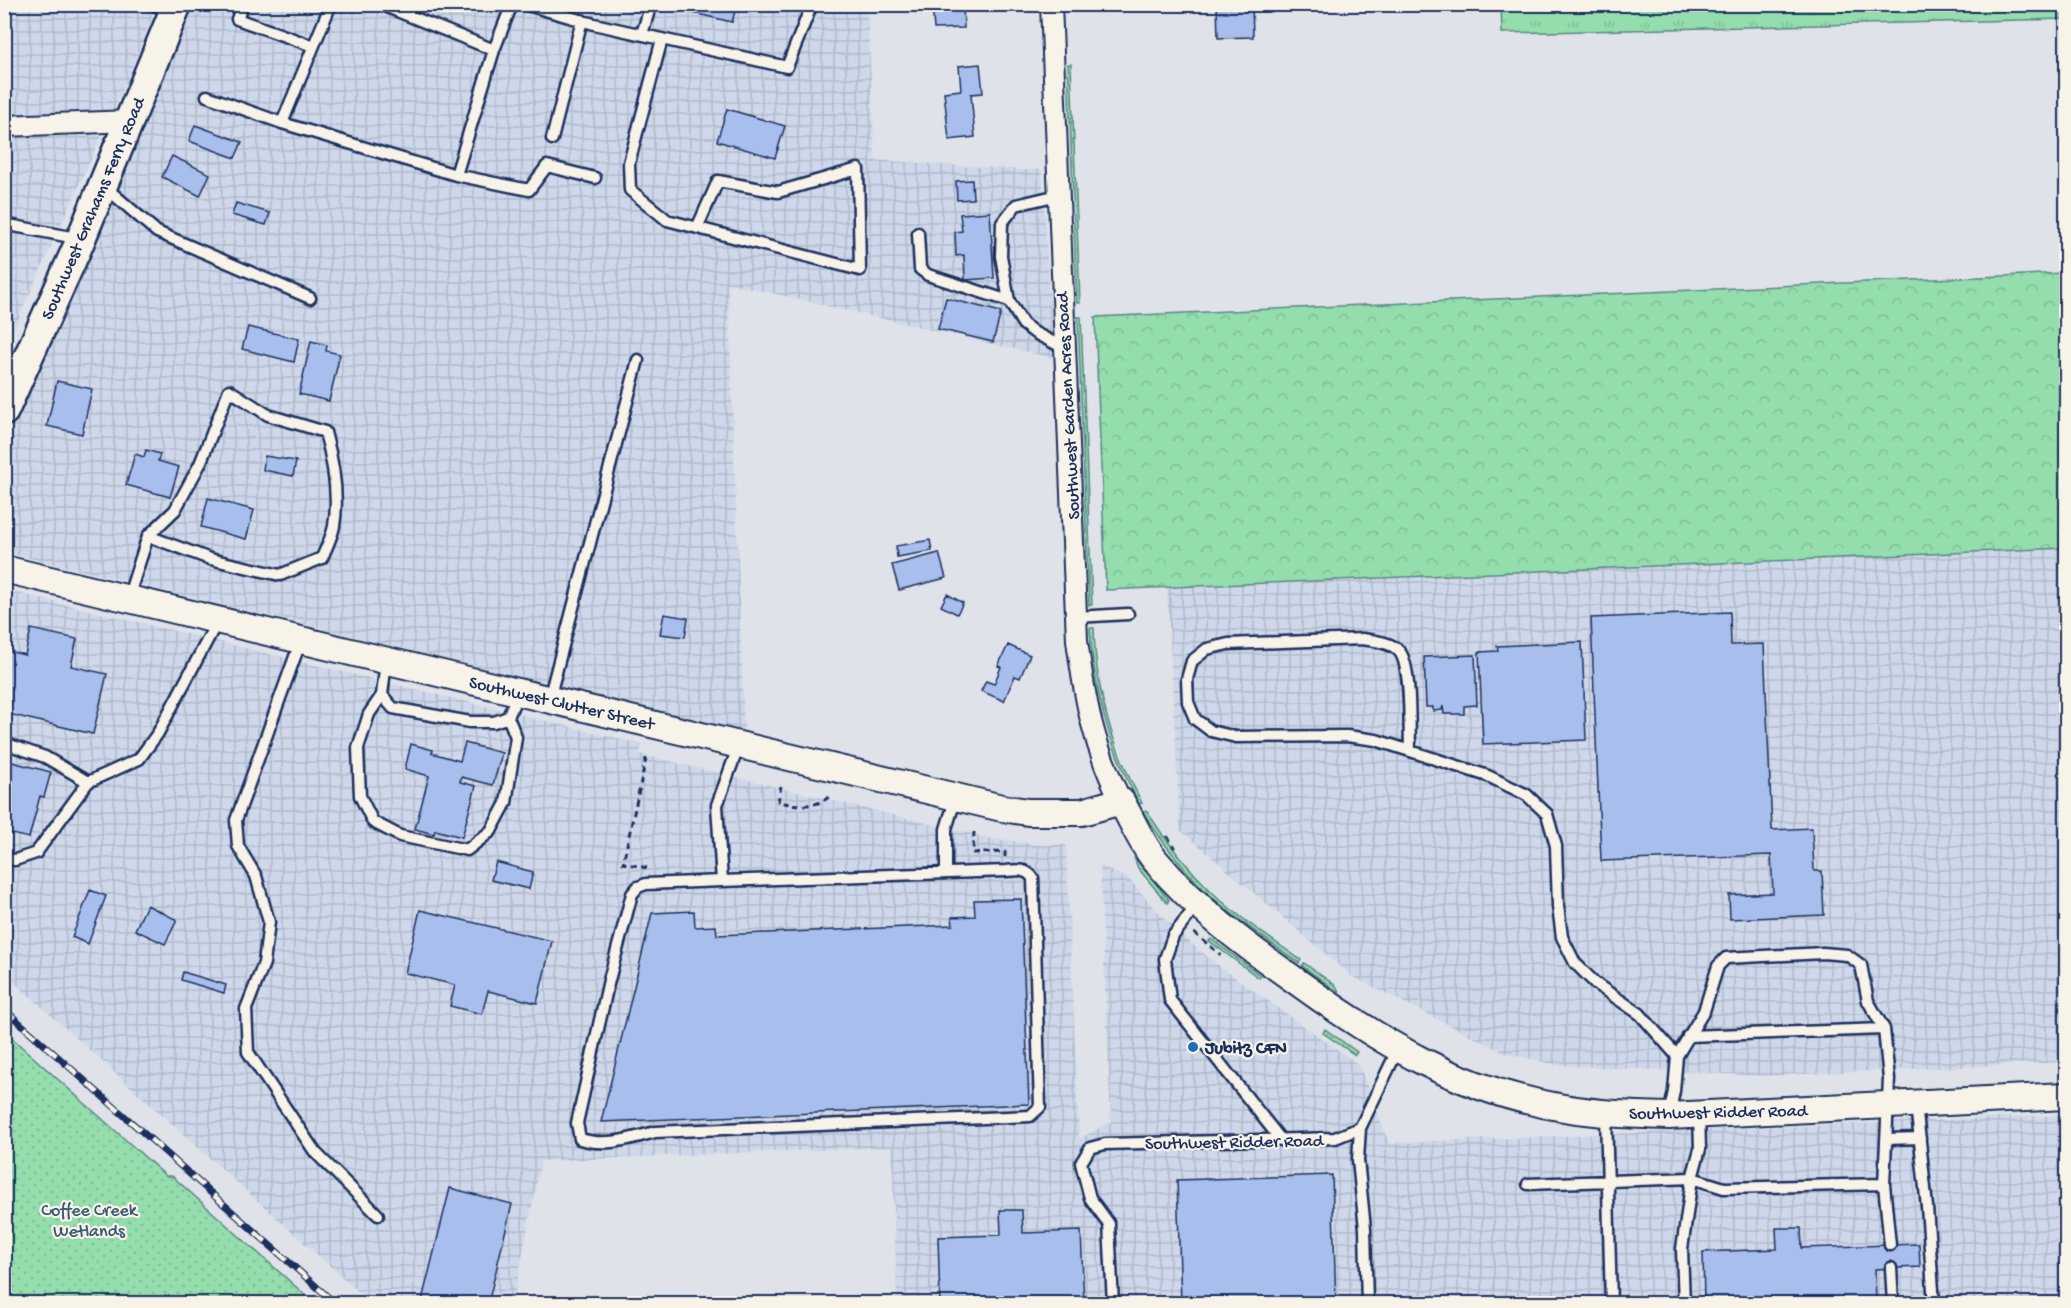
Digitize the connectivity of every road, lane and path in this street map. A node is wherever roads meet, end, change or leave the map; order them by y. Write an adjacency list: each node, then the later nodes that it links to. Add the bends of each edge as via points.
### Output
1 (243, 4): 13 (lane, via 237,19)
2 (331, 4): 13 (lane)
3 (380, 4): 14 (lane)
4 (512, 4): 14 (lane)
5 (524, 4): 10 (lane)
6 (651, 4): 11 (lane)
7 (812, 4): 12 (lane, via 787,67)
8 (1051, 4): 23 (street, Southwest Garden Acres Road)
9 (168, 8): 16 (main road, Southwest Grahams Ferry Road)
10 (582, 20): 11 (lane); 19 (lane)
11 (642, 34): 12 (lane)
12 (662, 39): 25 (lane, via 629,163 630,190 667,220)
13 (314, 46): 17 (lane)
14 (494, 50): 20 (lane)
15 (207, 96): 17 (lane)
16 (130, 121): 18 (street); 22 (main road, Southwest Grahams Ferry Road)
17 (282, 123): 20 (lane)
18 (4, 126)
19 (552, 139)
20 (456, 175): 21 (lane, via 529,190 547,166)
21 (595, 178)
22 (103, 186): 27 (main road, Southwest Grahams Ferry Road); 28 (lane, via 157,232)
23 (1058, 195): 29 (lane, via 1016,205 1002,223 1001,256); 30 (street, Southwest Garden Acres Road)
24 (4, 224): 27 (lane)
25 (697, 228): 25 (lane, via 860,270 858,169 778,192 718,181)
26 (918, 232): 29 (lane, via 920,269)
27 (81, 239): 32 (main road, Southwest Grahams Ferry Road)
28 (310, 298)
29 (1009, 301): 30 (lane, via 1023,324)
30 (1064, 348): 37 (street, Southwest Garden Acres Road)
31 (638, 360): 43 (lane)
32 (4, 411)
33 (148, 536): 33 (lane, via 180,501 200,464 229,390 268,415 325,432 335,495 334,527 322,558 280,575 210,559); 35 (lane)
34 (4, 569): 35 (street, Southwest Clutter Street)
35 (128, 598): 38 (street, Southwest Clutter Street)
36 (1128, 614): 37 (lane)
37 (1076, 616): 53 (street, Southwest Garden Acres Road, via 1084,697 1097,746)
38 (219, 620): 39 (street, Southwest Clutter Street); 49 (lane, via 158,733 139,759)
39 (301, 640): 40 (street, Southwest Clutter Street); 81 (lane, via 236,820 238,846 256,876 269,922 264,963 246,1009 248,1052 315,1152)
40 (386, 661): 41 (street, Southwest Clutter Street); 42 (lane)
41 (518, 692): 43 (street, Southwest Clutter Street); 44 (lane)
42 (382, 695): 44 (lane, via 393,708 470,722 494,723); 44 (lane, via 369,714 358,748 360,796 373,822 400,836 467,850 491,831 506,802 516,737)
43 (549, 699): 46 (street, Southwest Clutter Street)
44 (508, 717)
45 (4, 743): 49 (lane, via 45,757)
46 (739, 745): 52 (street, Southwest Clutter Street); 60 (lane, via 717,805)
47 (1410, 749): 47 (lane, via 1347,736 1236,737 1211,731 1195,719 1188,702 1187,679 1192,661 1207,649 1228,644 1363,639 1384,643 1399,650 1407,666); 66 (lane, via 1488,776 1527,795 1547,814 1556,846 1562,937 1575,963 1596,984 1640,1014)
48 (647, 754): 61 (path, via 623,863 651,868)
49 (88, 782): 57 (lane, via 36,853 15,860)
50 (781, 786): 51 (path, via 778,802 809,805)
51 (829, 797)
52 (956, 797): 53 (street, Southwest Clutter Street, via 1002,808 1056,813 1082,812); 59 (lane, via 946,829)
53 (1121, 801): 62 (street, Southwest Ridder Road, via 1153,858)
54 (974, 832): 58 (path, via 973,853 1005,852)
55 (1165, 834): 56 (path)
56 (1176, 849)
57 (4, 859)
58 (1006, 871): 59 (lane); 61 (lane, via 1022,870 1033,878 1040,1107 1030,1116 655,1132 620,1142 589,1142 580,1139 577,1123 609,980 632,894 638,887)
59 (946, 872): 60 (lane)
60 (722, 881): 61 (lane)
61 (652, 884)
62 (1197, 905): 65 (street, Southwest Ridder Road, via 1345,1017); 76 (lane, via 1173,936 1165,959 1170,1000)
63 (1884, 1029): 64 (lane); 64 (lane, via 1868,1000 1861,965 1847,955 1823,953 1726,958 1718,966 1704,1011); 69 (lane, via 1889,1079)
64 (1688, 1036): 66 (lane)
65 (1398, 1049): 70 (street, Southwest Ridder Road, via 1454,1077 1500,1093); 73 (lane)
66 (1677, 1056): 72 (lane)
67 (2067, 1096): 68 (street, Southwest Ridder Road)
68 (1916, 1104): 69 (street, Southwest Ridder Road); 74 (lane)
69 (1887, 1106): 71 (street, Southwest Ridder Road); 75 (lane)
70 (1606, 1113): 72 (street, Southwest Ridder Road); 78 (lane)
71 (1699, 1114): 72 (street, Southwest Ridder Road); 77 (lane, via 1700,1149)
72 (1668, 1116)
73 (1360, 1128): 76 (lane, Southwest Ridder Road, via 1335,1138); 85 (lane, via 1358,1160)
74 (1920, 1138): 75 (lane); 89 (lane)
75 (1886, 1139): 80 (lane)
76 (1281, 1140): 84 (lane, Southwest Ridder Road, via 1106,1144 1090,1148 1081,1163 1090,1198 1109,1224)
77 (1692, 1179): 78 (lane); 80 (lane, via 1724,1188); 87 (lane, via 1682,1249)
78 (1607, 1181): 79 (lane); 86 (lane)
79 (1528, 1184)
80 (1884, 1184): 82 (lane)
81 (378, 1215)
82 (1890, 1245)
83 (1891, 1268): 88 (lane)
84 (1113, 1304)
85 (1367, 1304)
86 (1611, 1304)
87 (1684, 1304)
88 (1893, 1304)
89 (1934, 1304)

